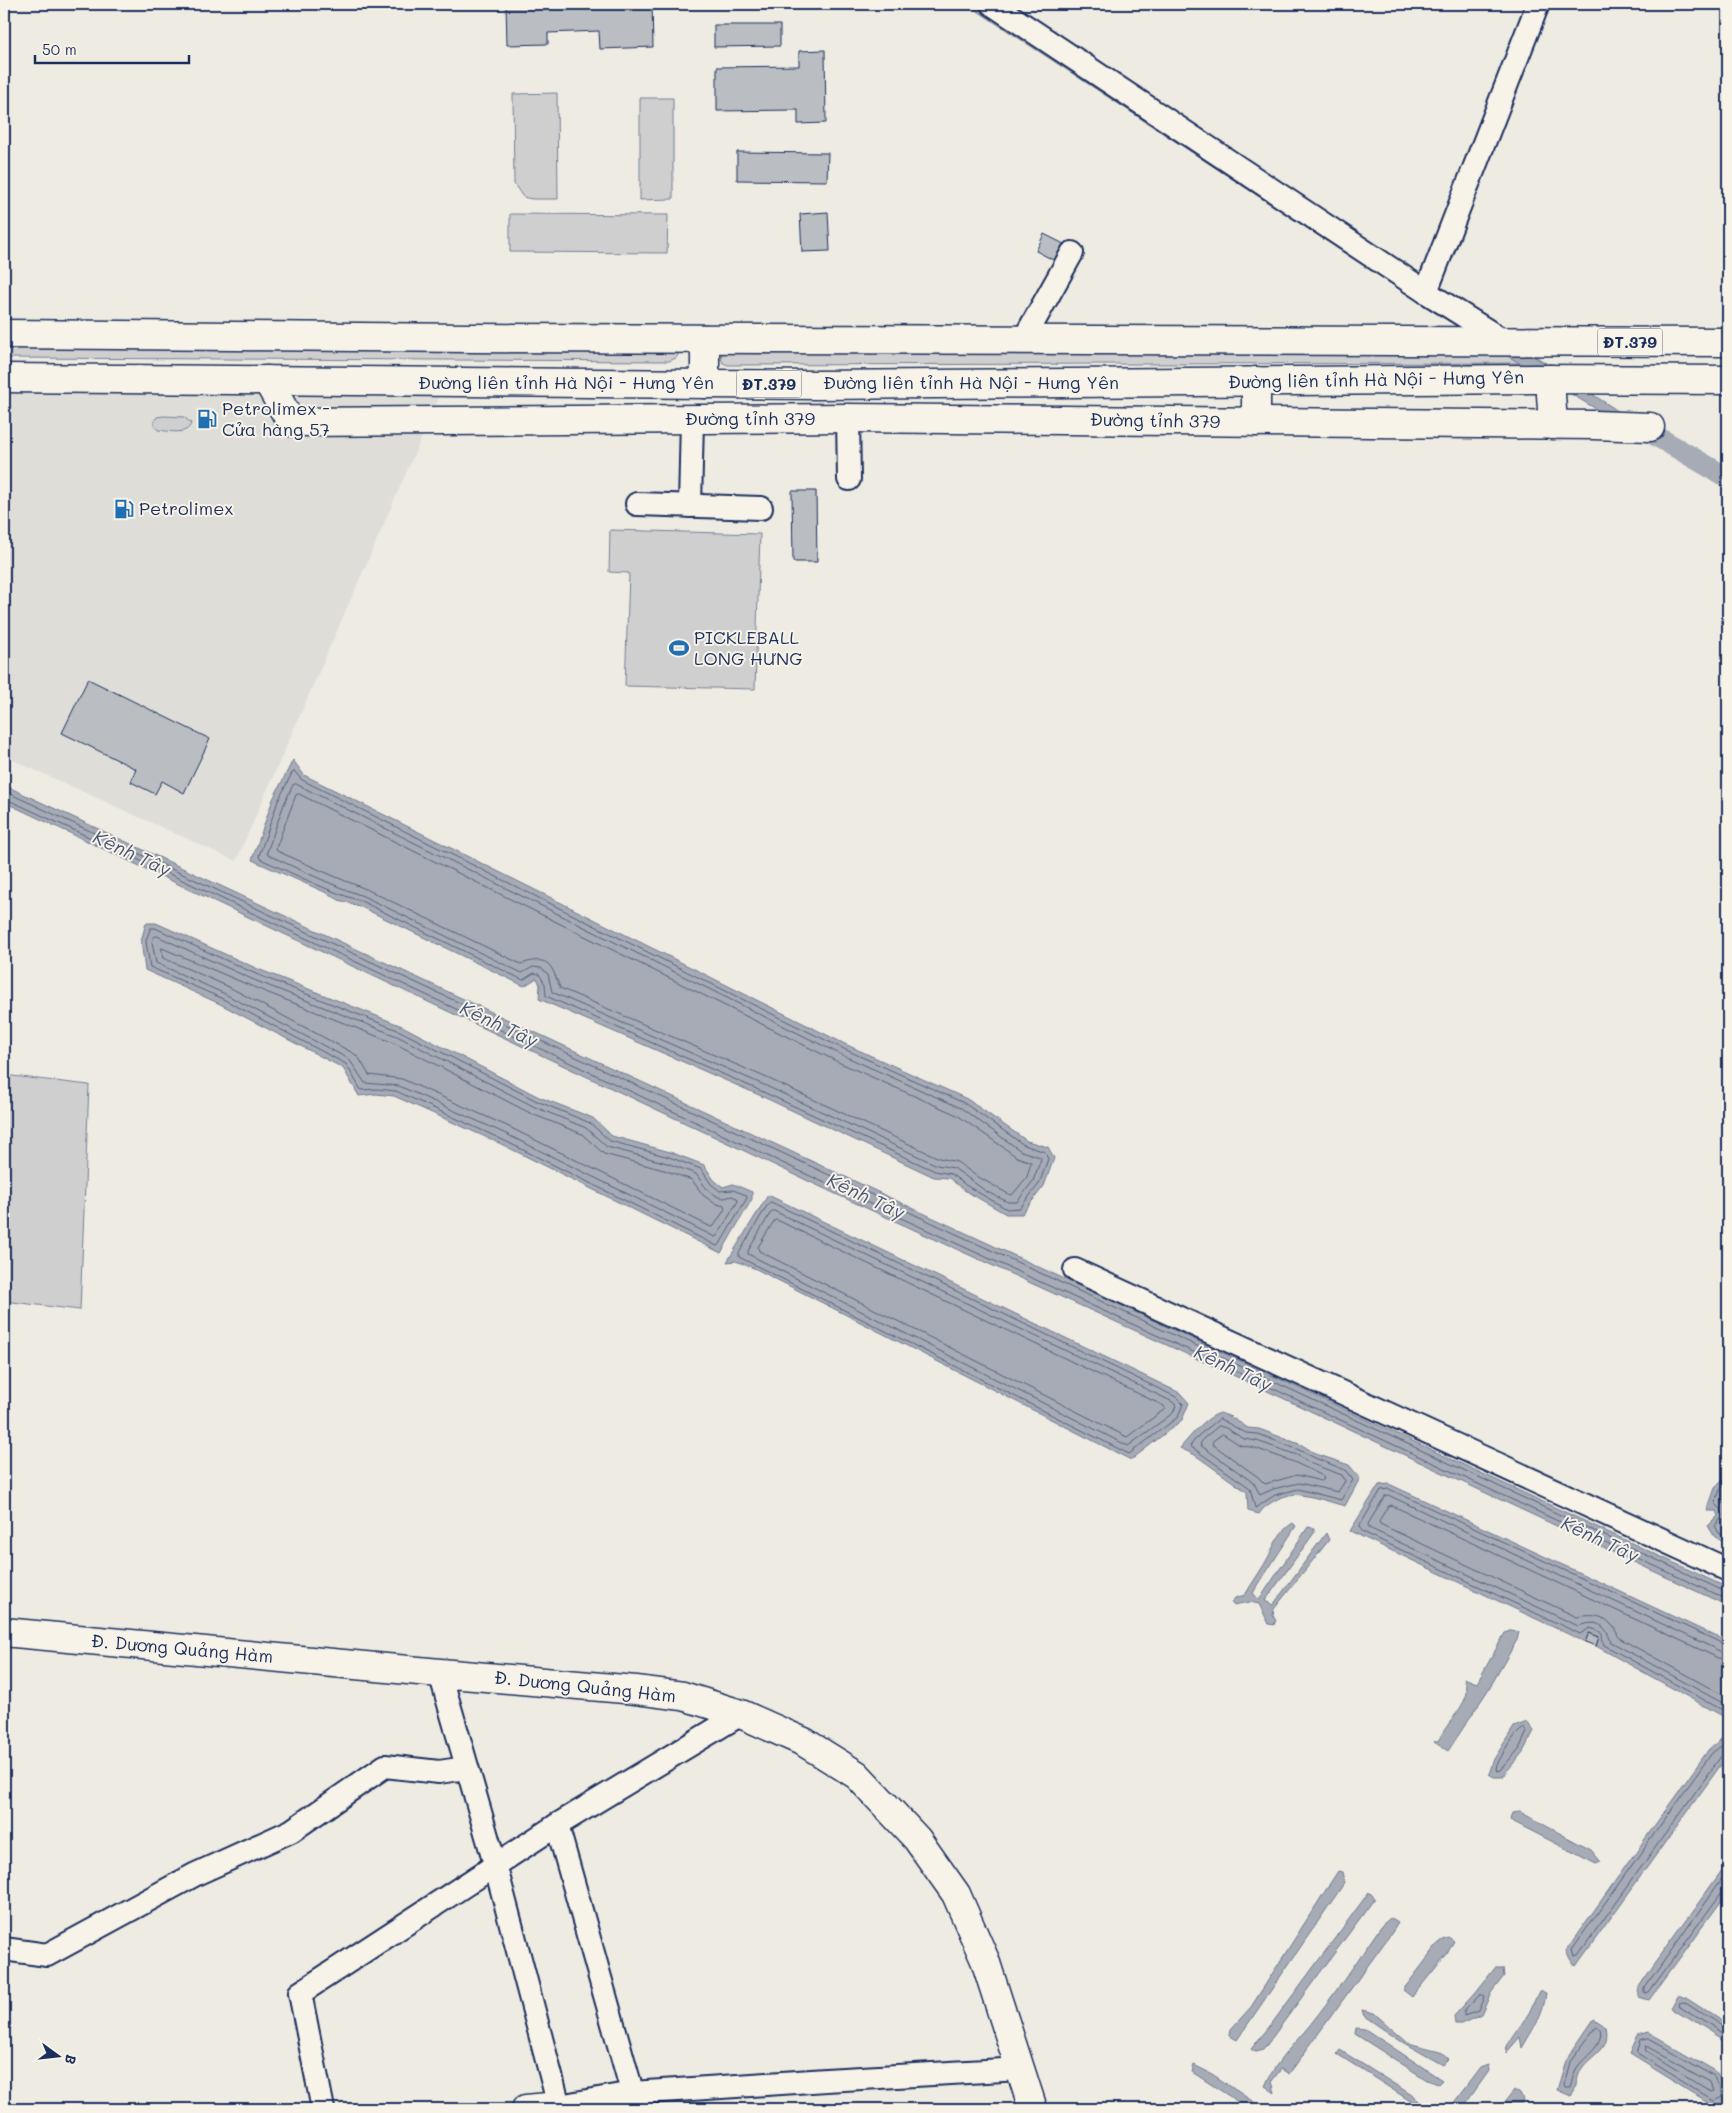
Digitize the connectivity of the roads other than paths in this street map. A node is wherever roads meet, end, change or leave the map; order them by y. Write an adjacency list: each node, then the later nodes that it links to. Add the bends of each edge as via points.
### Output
1 (992, 4): 4 (street)
2 (1538, 4): 4 (street)
3 (1072, 253): 7 (street)
4 (1426, 292): 8 (street)
5 (4, 334): 6 (main road, Đường liên tỉnh Hà Nội - Hưng Yên / ĐT.379)
6 (705, 339): 7 (main road, Đường liên tỉnh Hà Nội - Hưng Yên / ĐT.379); 15 (main road)
7 (1024, 339): 8 (main road, Đường liên tỉnh Hà Nội - Hưng Yên / ĐT.379)
8 (1504, 341): 9 (main road, Đường liên tỉnh Hà Nội - Hưng Yên / ĐT.379)
9 (1728, 342)
10 (4, 378): 12 (main road, Đường liên tỉnh Hà Nội - Hưng Yên / ĐT.379)
11 (1542, 379): 13 (main road, Đường liên tỉnh Hà Nội - Hưng Yên / ĐT.379); 14 (main road, Đường liên tỉnh Hà Nội - Hưng Yên / ĐT.379); 20 (main road)
12 (266, 380): 15 (main road, Đường liên tỉnh Hà Nội - Hưng Yên / ĐT.379); 18 (main road, Đường tỉnh 379, via 291,422)
13 (1728, 380)
14 (1256, 381): 16 (main road, Đường liên tỉnh Hà Nội - Hưng Yên / ĐT.379); 19 (main road)
15 (698, 384): 16 (main road, Đường liên tỉnh Hà Nội - Hưng Yên / ĐT.379); 18 (main road)
16 (848, 385): 17 (main road)
17 (848, 418): 18 (main road, Đường tỉnh 379); 19 (main road, Đường tỉnh 379); 22 (street)
18 (692, 420): 24 (street)
19 (1256, 422): 20 (main road, Đường tỉnh 379)
20 (1553, 424): 21 (main road, Đường tỉnh 379)
21 (1650, 427)
22 (849, 479)
23 (637, 504): 24 (street)
24 (690, 506): 25 (street)
25 (761, 508)
26 (1075, 1270): 27 (street)
27 (1728, 1570)
28 (4, 1632): 29 (main road, Đ. Dương Quảng Hàm)
29 (440, 1673): 30 (main road, Đ. Dương Quảng Hàm, via 683,1696); 31 (street)
30 (741, 1714): 32 (street); 35 (main road, Đ. Dương Quảng Hàm, via 804,1742 857,1775 917,1839 956,1894 986,1960)
31 (466, 1768): 33 (street); 34 (street, via 439,1772 384,1766 291,1831 196,1874 47,1955)
32 (557, 1825): 33 (street); 36 (street)
33 (495, 1864): 37 (street); 38 (street, via 300,1993)
34 (4, 1949)
35 (1021, 2069): 36 (street, via 826,2080); 40 (main road, Đ. Dương Quảng Hàm)
36 (635, 2101): 37 (street)
37 (560, 2108): 39 (main road)
38 (323, 2109)
39 (526, 2109)
40 (1033, 2109)

